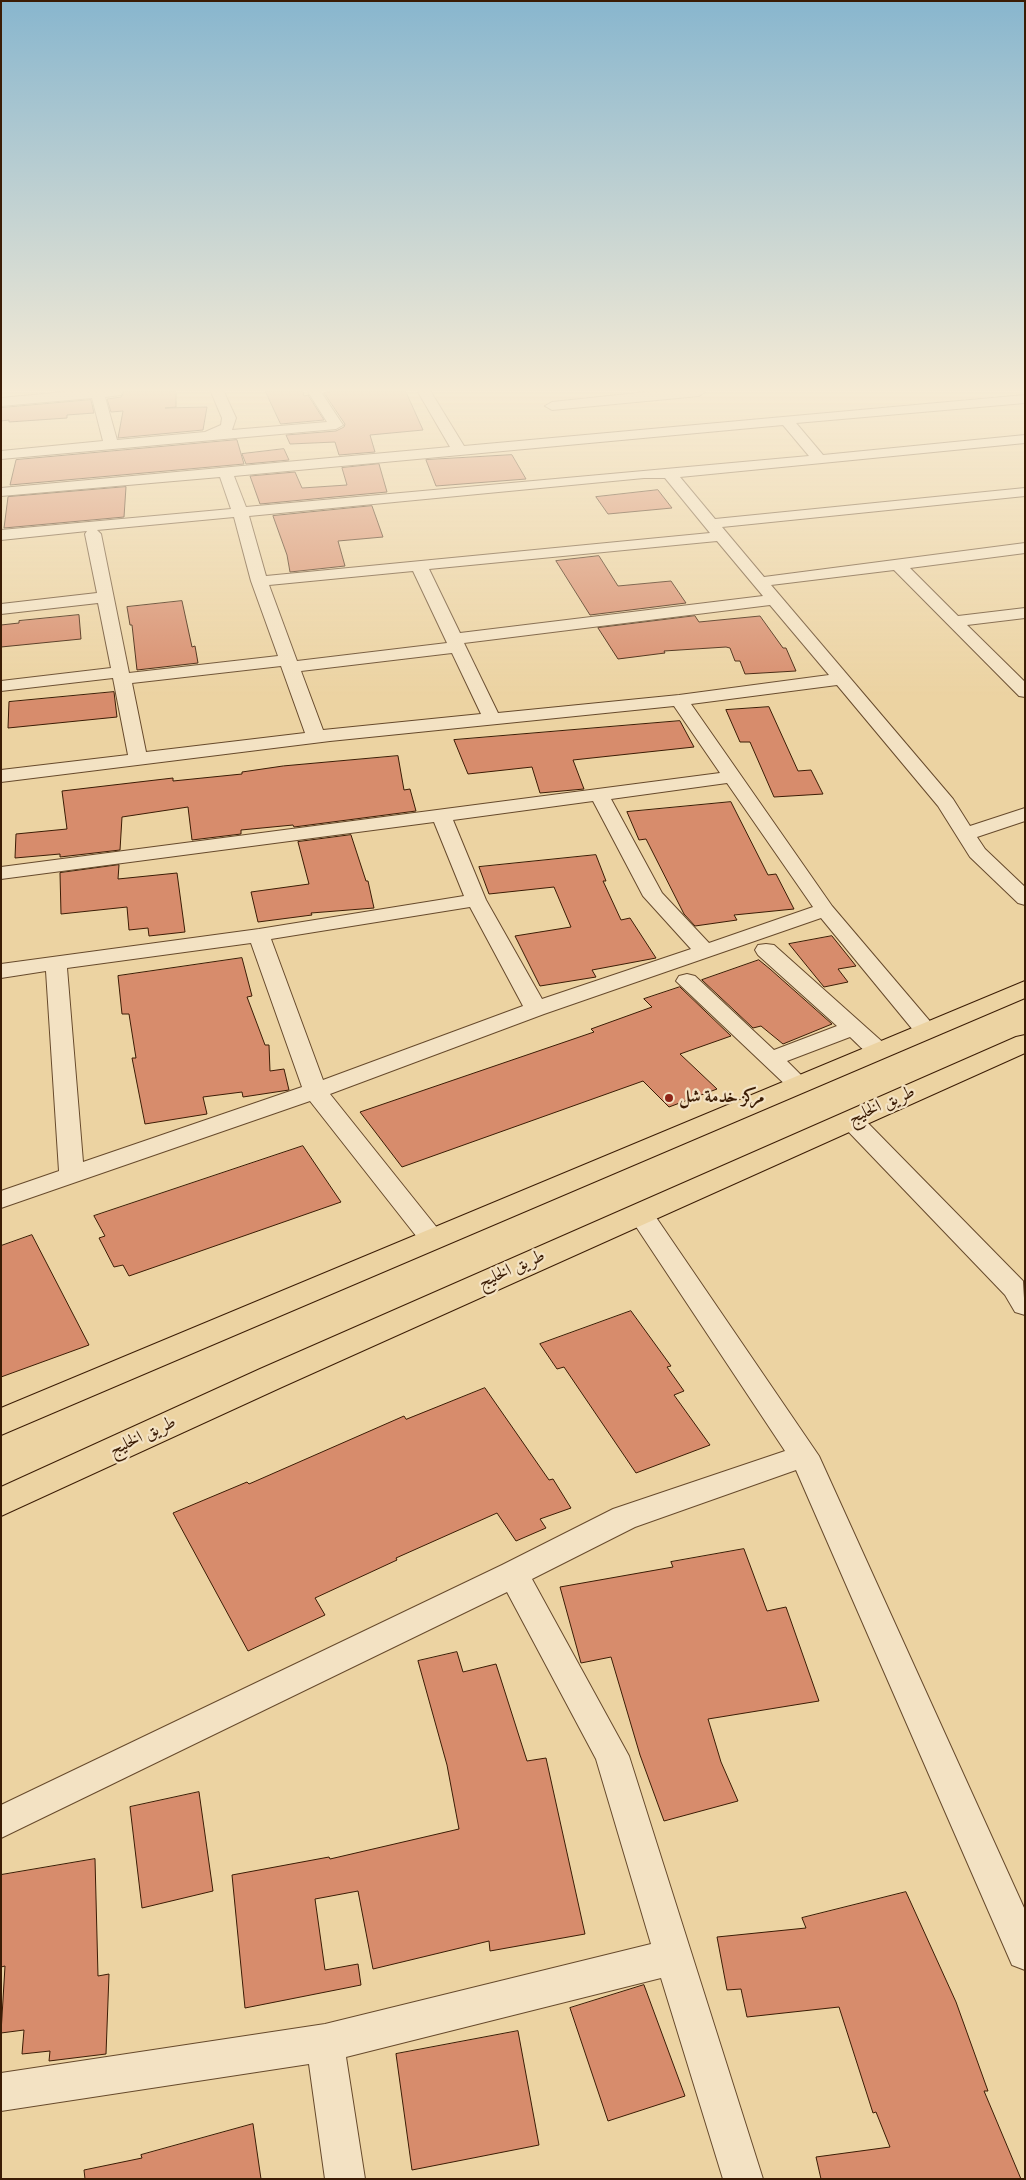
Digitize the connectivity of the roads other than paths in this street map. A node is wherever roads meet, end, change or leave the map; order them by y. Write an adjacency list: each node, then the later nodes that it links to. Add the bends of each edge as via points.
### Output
1 (233, 494): 5 (street)
2 (497, 494): 5 (street)
3 (686, 494): 6 (street)
4 (1011, 494): 6 (street)
5 (240, 516): 7 (street); 8 (street); 13 (street)
6 (717, 530): 12 (street); 14 (street)
7 (93, 534): 9 (street); 15 (street)
8 (1, 535)
9 (1, 543)
10 (1025, 548): 11 (street)
11 (898, 565): 14 (street); 19 (street)
12 (419, 566): 13 (street); 20 (street)
13 (259, 581): 21 (street)
14 (761, 582): 16 (street)
15 (106, 597): 17 (street); 22 (street)
16 (775, 599): 20 (street); 23 (street)
17 (1, 610)
18 (1025, 613): 19 (street)
19 (954, 621): 24 (street)
20 (456, 643): 21 (street); 27 (street)
21 (289, 664): 22 (street); 28 (street)
22 (121, 675): 25 (street); 29 (street)
23 (843, 679): 26 (street); 35 (street, via 946,803)
24 (1021, 685)
25 (1, 686)
26 (679, 700): 27 (street); 31 (street)
27 (492, 719): 28 (street)
28 (316, 737): 29 (street)
29 (138, 760): 30 (street)
30 (1, 776)
31 (733, 777): 32 (street); 39 (street)
32 (599, 795): 34 (street); 42 (street, via 653,896)
33 (1025, 814): 35 (street)
34 (441, 815): 36 (street); 38 (street)
35 (966, 834): 37 (street, via 977,853)
36 (1, 873)
37 (1025, 899)
38 (476, 900): 40 (street); 47 (street)
39 (825, 910): 42 (street); 49 (street)
40 (259, 936): 43 (street); 54 (street)
41 (766, 950): 48 (street)
42 (706, 952): 47 (street)
43 (56, 964): 44 (street); 56 (street)
44 (1, 971)
45 (687, 981): 52 (street)
46 (1025, 989): 49 (main road)
47 (536, 1009): 54 (street)
48 (853, 1028): 51 (street); 52 (street)
49 (926, 1031): 51 (main road)
50 (1025, 1042): 55 (main road, طريق الخليج)
51 (879, 1051): 53 (main road)
52 (771, 1058): 53 (street)
53 (799, 1084): 59 (main road)
54 (315, 1091): 56 (street); 59 (street)
55 (851, 1120): 58 (main road, طريق الخليج); 60 (street)
56 (72, 1174): 57 (street)
57 (1, 1200)
58 (640, 1214): 62 (street); 63 (main road, طريق الخليج)
59 (433, 1240): 61 (main road)
60 (1021, 1292)
61 (1, 1422)
62 (804, 1456): 64 (street, via 624,1518); 66 (street)
63 (1, 1502)
64 (513, 1574): 65 (street); 67 (street, via 612,1756)
65 (1, 1822)
66 (1025, 1952)
67 (673, 1957): 68 (street); 71 (street)
68 (325, 2043): 69 (street); 70 (street)
69 (1, 2092)
70 (345, 2179)
71 (743, 2179)

